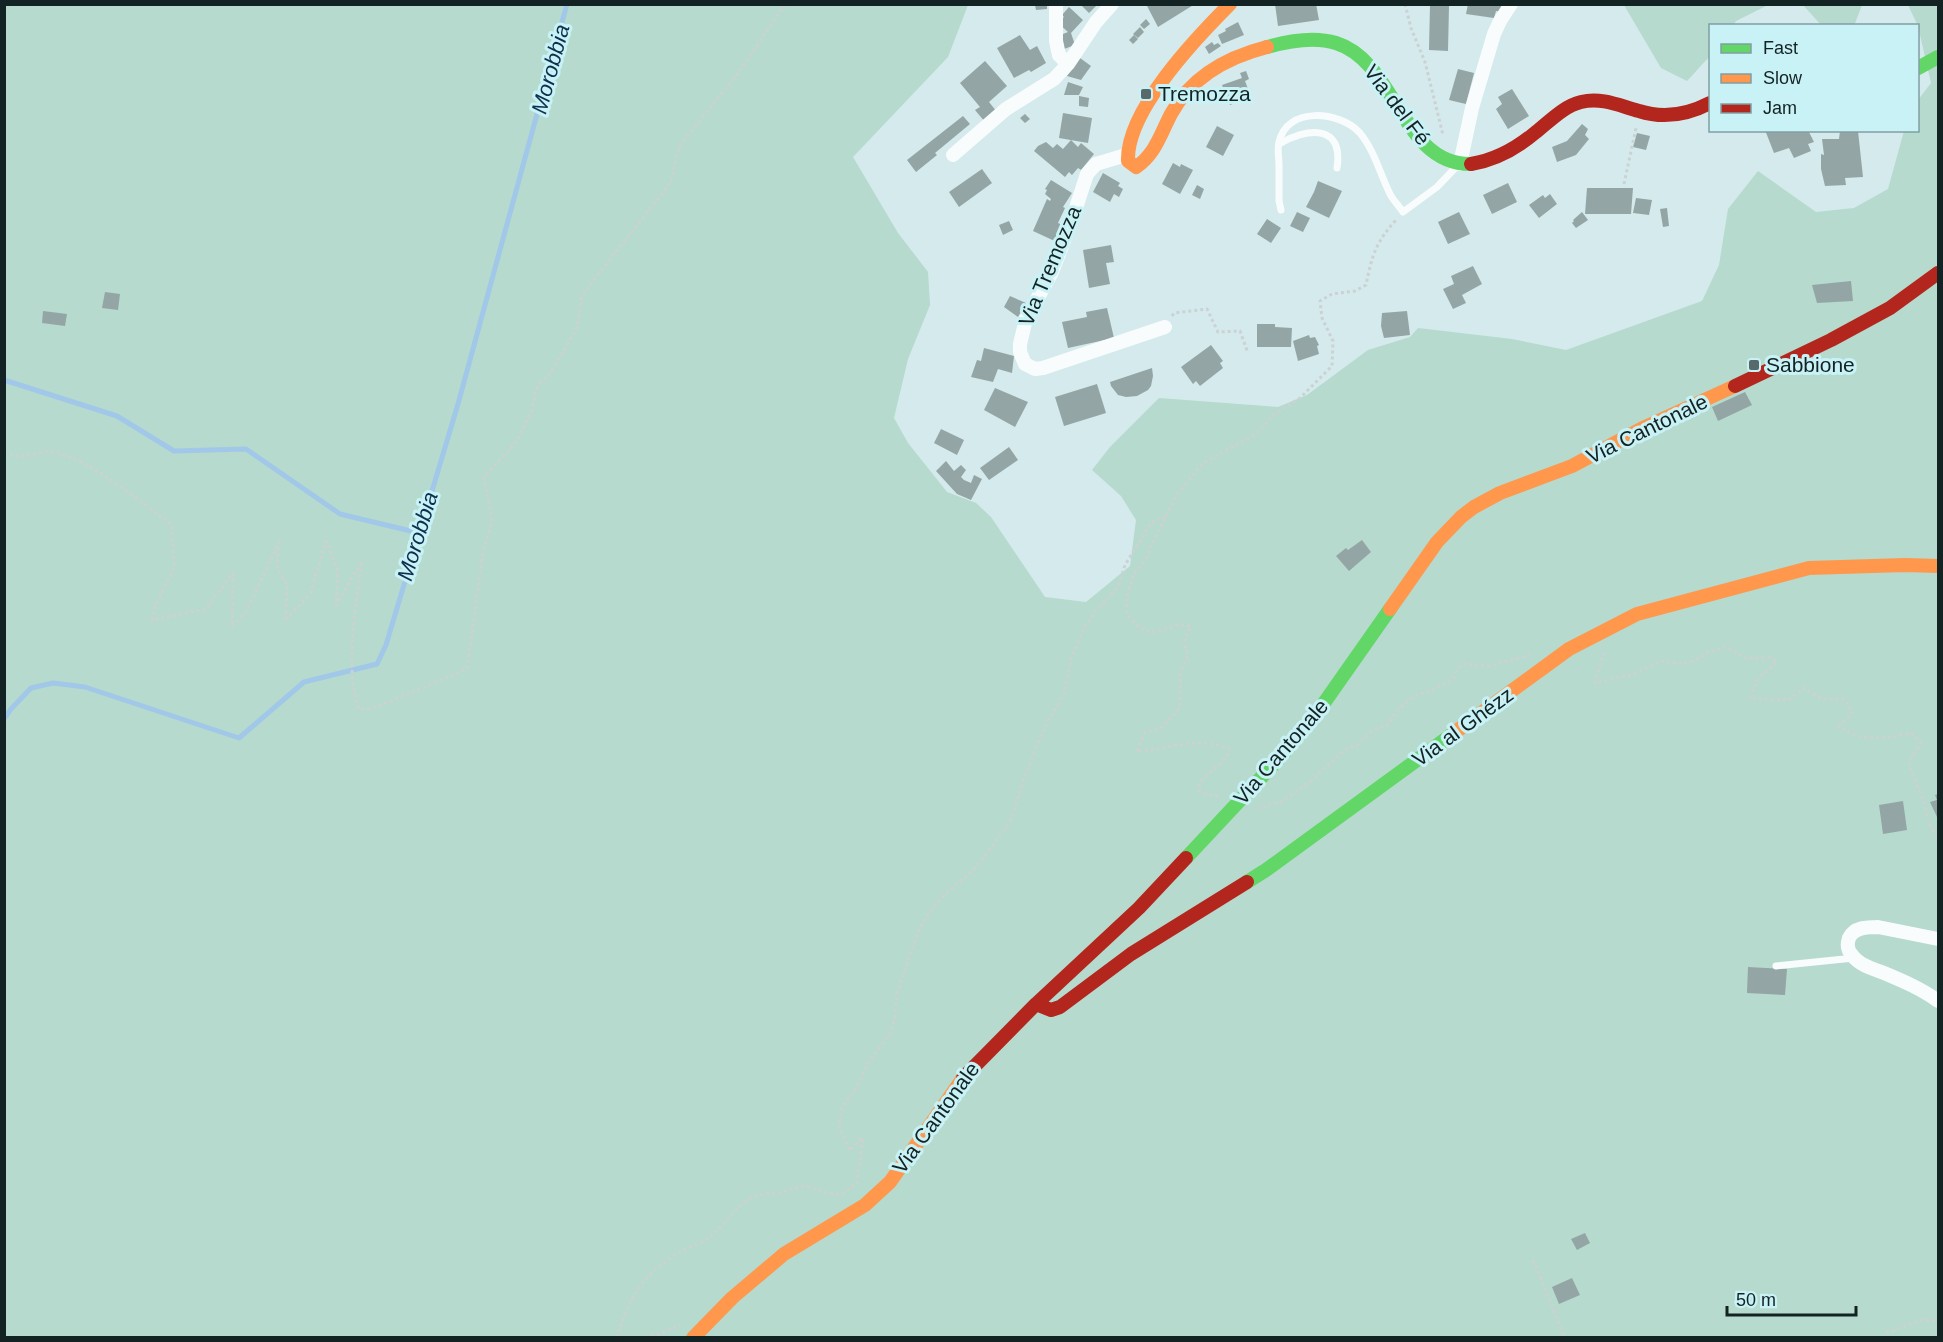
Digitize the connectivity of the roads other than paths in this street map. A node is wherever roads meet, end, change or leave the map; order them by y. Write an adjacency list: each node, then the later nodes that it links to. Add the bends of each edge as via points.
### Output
1 (1056, 4): 6 (street, via 1056,41 1059,55)
2 (1112, 4): 6 (street)
3 (1230, 4): 10 (street, via 1192,42 1159,86 1131,135)
4 (1511, 4): 12 (street, via 1494,34)
5 (1938, 57): 7 (street)
6 (1068, 63): 11 (street, via 1054,79 1006,109)
7 (1919, 67)
8 (1709, 103): 12 (street, Via del Fé, via 1686,114 1664,117 1605,101 1575,103 1499,156)
9 (1279, 144): 12 (lane, via 1290,124 1310,116 1336,117 1348,123 1366,141 1391,196 1403,212); 13 (lane, via 1309,131 1317,132 1335,144); 14 (lane)
10 (1126, 154): 12 (street, Via del Fé, via 1131,166 1146,160 1181,98 1208,72 1260,49 1312,40 1337,43 1359,55 1422,142 1440,157); 16 (street, Via Tremozza, via 1096,164 1087,174 1053,272 1026,319 1020,352 1025,364 1043,368)
11 (953, 155)
12 (1460, 164)
13 (1337, 168)
14 (1281, 210)
15 (1938, 273): 22 (street, Via Cantonale, via 1890,308 1831,340 1645,427 1572,466 1500,493 1461,517 1437,542 1307,726 1139,908)
16 (1165, 327)
17 (1938, 566): 22 (street, Via al Ghézz, via 1809,568 1637,614 1569,649 1266,870 1131,954 1060,1007 1051,1010)
18 (1938, 939): 19 (street, via 1869,927 1850,935 1849,952)
19 (1854, 958): 20 (lane); 21 (street)
20 (1776, 966)
21 (1938, 1001)
22 (1036, 1004): 23 (street, Via Cantonale, via 966,1073 900,1169 876,1196 784,1254)
23 (693, 1338)

